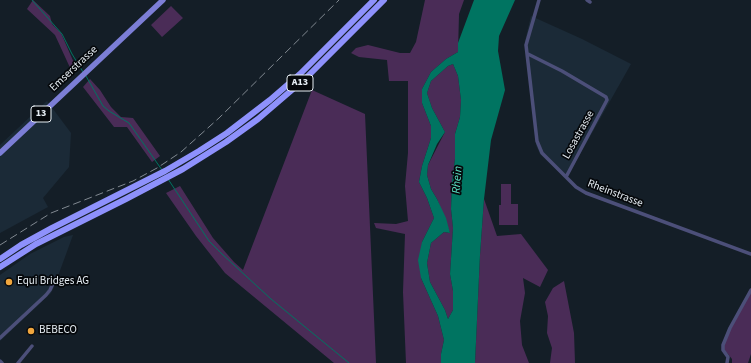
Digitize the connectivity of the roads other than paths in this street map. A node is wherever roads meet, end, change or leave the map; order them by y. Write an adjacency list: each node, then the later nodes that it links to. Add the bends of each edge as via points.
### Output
1 (163, 0): 6 (main road, Emserstrasse / 13)
2 (374, 0): 7 (highway, A13, via 285,87)
3 (384, 0): 7 (highway, A13, via 291,92 258,119)
4 (539, 0): 5 (street, Rheinstrasse, via 526,45)
5 (528, 54): 9 (street, Rheinstrasse, via 538,144 542,153); 9 (street, Losastrasse, via 607,98)
6 (0, 153)
7 (203, 153): 8 (highway, A13)
8 (165, 175): 11 (highway, A13, via 47,231); 12 (highway, A13, via 36,244)
9 (566, 177): 10 (street, Rheinstrasse, via 586,193)
10 (751, 254)
11 (0, 258)
12 (0, 267)
13 (56, 277): 15 (street, via 46,295)
14 (751, 290): 18 (street, via 723,345 728,358)
15 (0, 338)
16 (32, 346): 17 (street)
17 (18, 363)
18 (727, 363)

